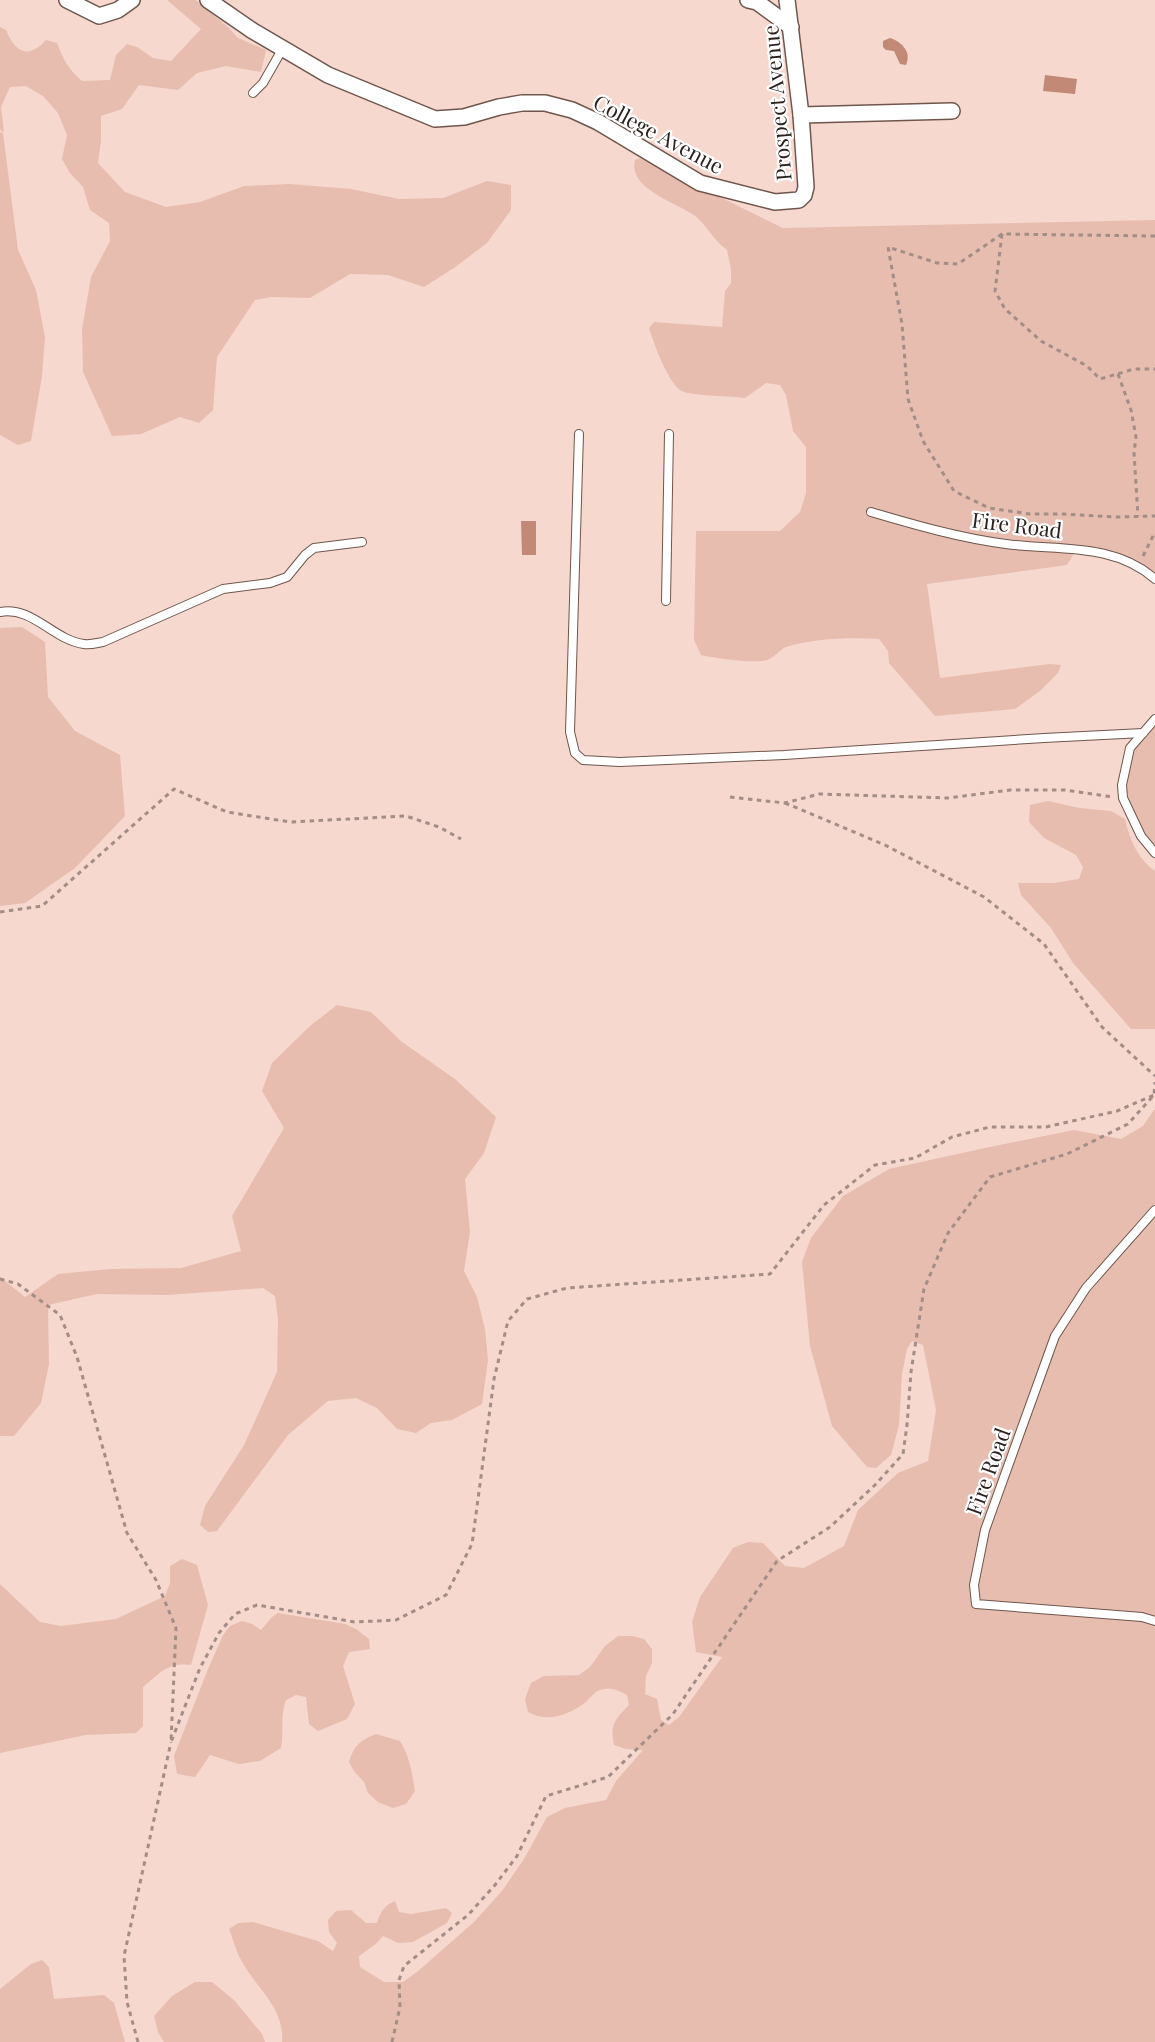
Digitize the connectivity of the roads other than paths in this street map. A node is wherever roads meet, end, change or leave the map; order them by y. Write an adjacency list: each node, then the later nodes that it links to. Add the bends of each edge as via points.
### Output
1 (67, 0): 2 (street, via 99,16)
2 (132, 0)
3 (208, 0): 7 (street, College Avenue)
4 (787, 0): 6 (street, Prospect Avenue)
5 (756, 1): 6 (street)
6 (790, 27): 10 (street, Prospect Avenue)
7 (283, 48): 8 (lane); 11 (street, College Avenue, via 328,75 435,119 465,117 522,102 545,103 598,122 700,183 776,202)
8 (253, 93)
9 (952, 111): 10 (street)
10 (801, 115): 11 (street, Prospect Avenue, via 806,187)
11 (799, 200)
12 (579, 434): 20 (lane, via 570,732 575,753 584,760 654,762)
13 (669, 434): 17 (lane)
14 (871, 512): 16 (lane, Fire Road, via 936,531 1006,544 1115,556 1137,565)
15 (362, 542): 18 (lane, via 314,548 286,577 223,589 103,642 83,644 26,614)
16 (1155, 579)
17 (666, 601)
18 (0, 612)
19 (1155, 719): 20 (lane)
20 (1143, 734): 21 (lane, via 1130,748 1122,786 1141,836)
21 (1155, 853)
22 (1155, 1210): 23 (lane, Fire Road, via 1086,1288 1055,1336 985,1530 974,1585 976,1604)
23 (1155, 1621)

